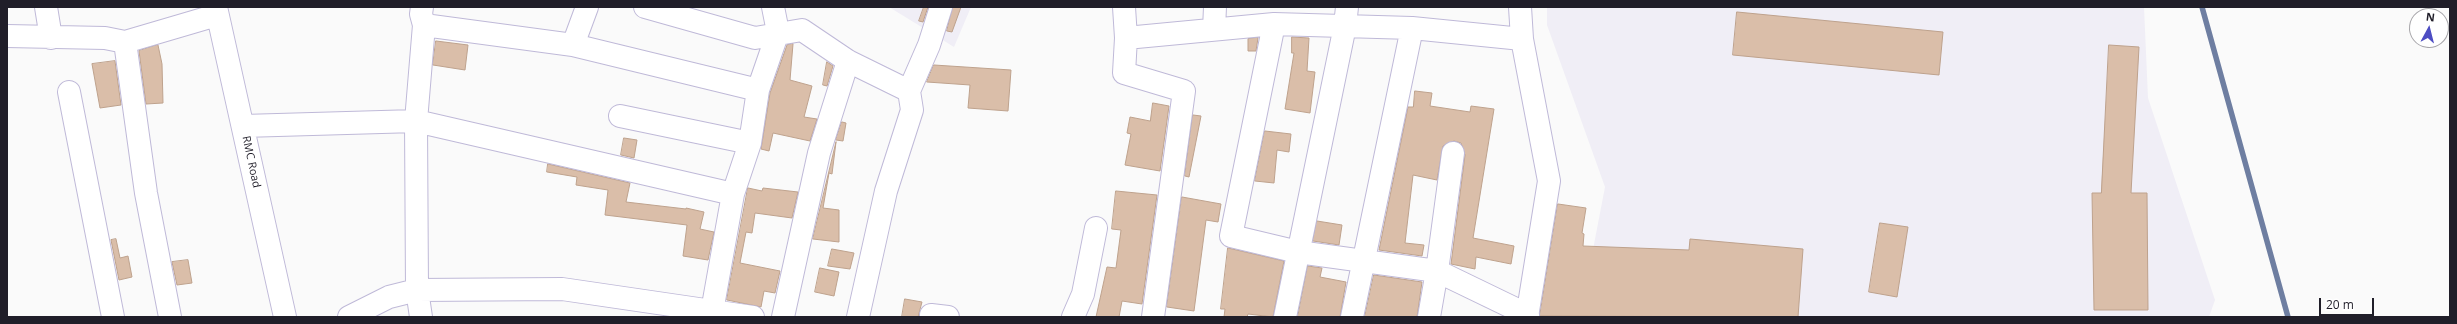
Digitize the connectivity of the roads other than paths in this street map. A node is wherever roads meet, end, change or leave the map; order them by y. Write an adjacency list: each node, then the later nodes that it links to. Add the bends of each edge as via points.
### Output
1 (46, 7): 18 (street)
2 (587, 7): 22 (street)
3 (645, 7): 16 (street, via 755,38)
4 (773, 7): 16 (street)
5 (941, 7): 25 (street, via 929,45)
6 (1124, 7): 19 (street)
7 (1216, 7): 15 (street)
8 (1520, 7): 20 (street)
9 (212, 10): 21 (street); 29 (street, RMC Road); 42 (street, RMC Road)
10 (423, 16): 22 (street); 28 (street)
11 (1299, 16): 12 (street); 13 (street)
12 (1346, 16): 14 (street); 34 (street)
13 (1274, 24): 15 (street); 34 (street, via 1231,236)
14 (1412, 28): 20 (street); 35 (street)
15 (1214, 29): 19 (street)
16 (778, 32): 23 (street, via 802,30); 24 (street)
17 (7, 36): 18 (street)
18 (51, 38): 21 (street, via 105,38)
19 (1126, 38): 52 (street, via 1124,73 1184,91)
20 (1522, 39): 39 (street, via 1549,181)
21 (125, 42): 41 (street, via 146,193)
22 (573, 45): 24 (street)
23 (848, 61): 25 (street); 47 (street, via 819,153)
24 (758, 90): 30 (street)
25 (909, 91): 48 (street, via 912,110 886,191)
26 (70, 92): 40 (street)
27 (620, 116): 30 (street)
28 (416, 121): 29 (street); 32 (street); 37 (street)
29 (243, 126): 43 (street, RMC Road)
30 (750, 143): 32 (street)
31 (1453, 153): 36 (street)
32 (733, 194): 38 (street)
33 (1096, 228): 51 (street, via 1083,294)
34 (1298, 252): 35 (street); 53 (street)
35 (1363, 260): 36 (street); 54 (street)
36 (1437, 271): 39 (street); 55 (street)
37 (417, 290): 38 (street, via 562,289); 44 (street, via 389,297); 45 (street)
38 (711, 314): 46 (street)
39 (1527, 316)
40 (113, 317)
41 (170, 317)
42 (273, 317)
43 (285, 317)
44 (349, 317)
45 (421, 317)
46 (753, 317)
47 (784, 317)
48 (858, 317)
49 (931, 317): 50 (street)
50 (948, 317)
51 (1073, 317)
52 (1153, 317)
53 (1285, 317)
54 (1352, 317)
55 (1428, 317)

